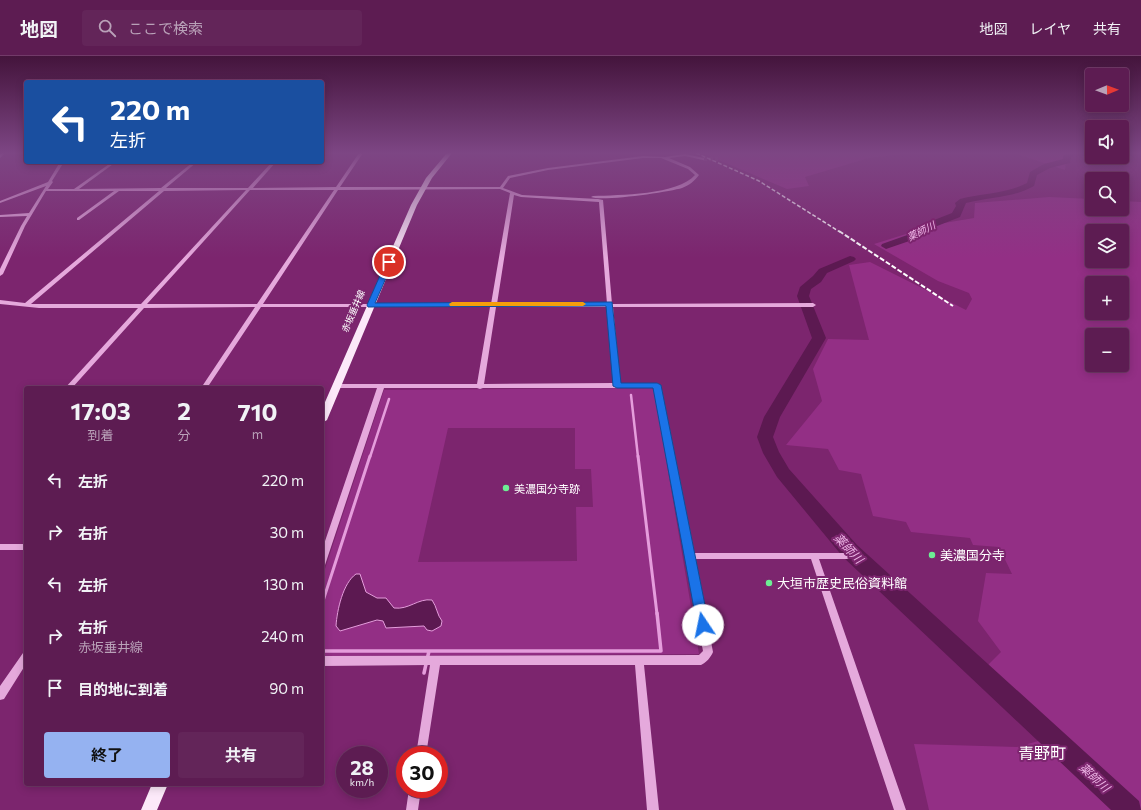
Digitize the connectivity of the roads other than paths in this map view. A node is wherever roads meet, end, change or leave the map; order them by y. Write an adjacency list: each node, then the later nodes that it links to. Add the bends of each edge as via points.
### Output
1 (35, 188): 14 (street)
2 (407, 188): 10 (street)
3 (423, 188): 25 (main road, 赤坂垂井線)
4 (501, 188): 12 (street)
5 (674, 188): 13 (street)
6 (75, 189): 7 (street); 11 (street)
7 (119, 189): 8 (street); 17 (street)
8 (162, 189): 9 (street); 22 (street)
9 (250, 189): 10 (street); 23 (street)
10 (337, 189): 24 (street)
11 (46, 190): 15 (street)
12 (512, 194): 13 (street); 20 (street)
13 (578, 199): 21 (street, via 601,201)
14 (0, 202)
15 (30, 214): 16 (street); 18 (street)
16 (0, 216)
17 (79, 219)
18 (0, 274)
19 (0, 302): 22 (street)
20 (493, 304): 21 (street); 25 (street); 32 (street)
21 (609, 304): 26 (street); 31 (street)
22 (26, 305): 23 (street)
23 (144, 305): 24 (street); 27 (street)
24 (259, 305): 25 (street); 28 (street)
25 (371, 305): 29 (main road, 赤坂垂井線)
26 (813, 305)
27 (70, 386)
28 (205, 386)
29 (337, 386): 30 (street); 33 (main road, 赤坂垂井線)
30 (381, 386): 32 (street); 36 (street)
31 (617, 386): 32 (street); 37 (street, via 657,385)
32 (480, 387)
33 (324, 415)
34 (0, 547): 35 (street)
35 (24, 547)
36 (324, 555)
37 (690, 556): 38 (street); 42 (street, via 708,652 701,660)
38 (814, 556): 39 (street); 51 (street)
39 (847, 556)
40 (24, 659): 44 (street)
41 (436, 660): 42 (street); 43 (street); 45 (street)
42 (639, 660): 50 (street)
43 (324, 661)
44 (0, 695)
45 (422, 746)
46 (159, 786): 48 (main road)
47 (414, 798): 49 (street)
48 (149, 810)
49 (412, 810)
50 (653, 810)
51 (900, 810)

